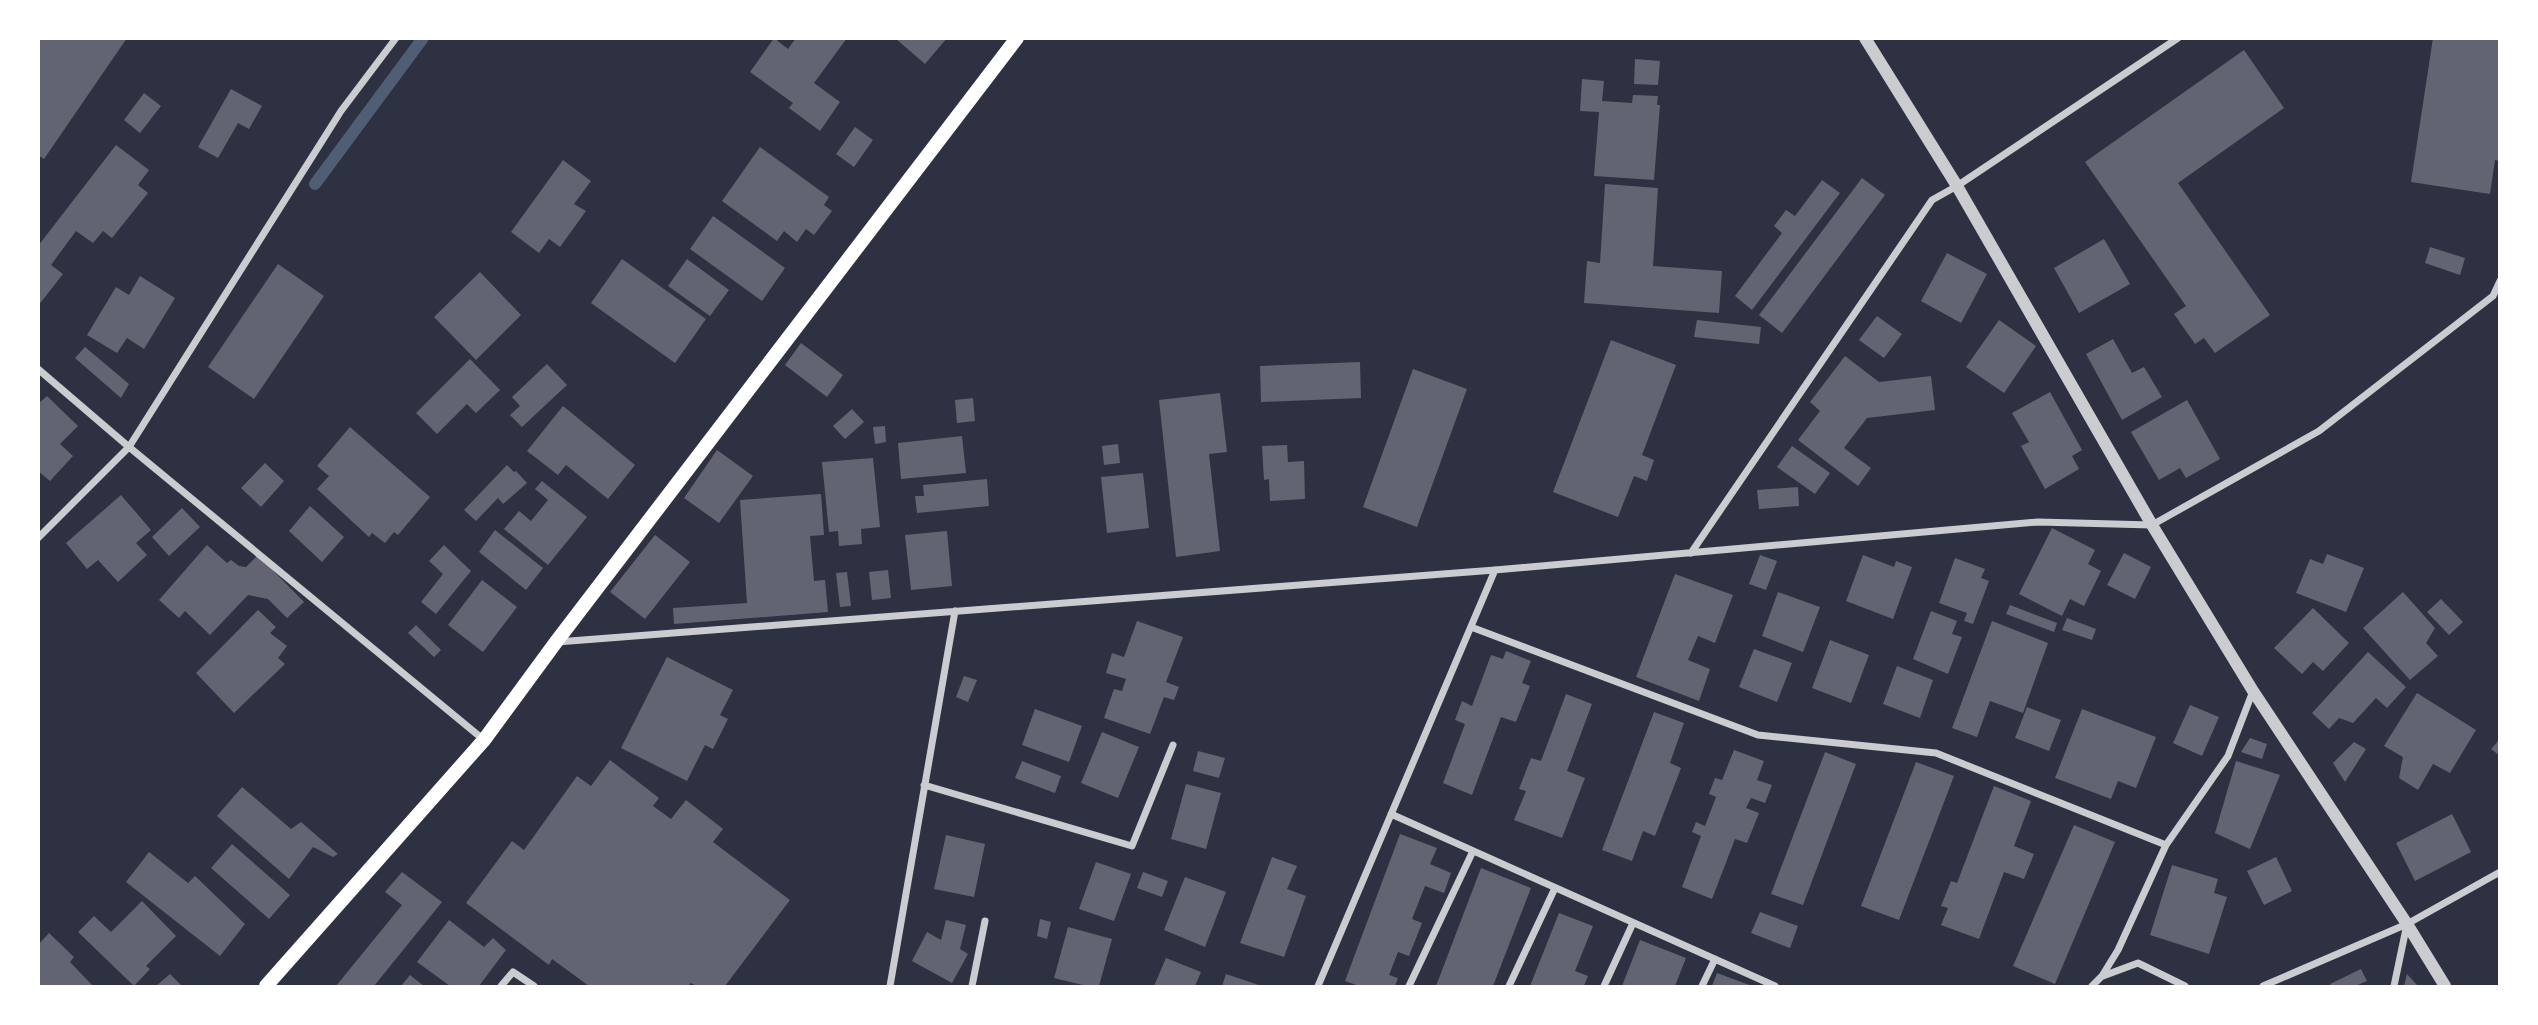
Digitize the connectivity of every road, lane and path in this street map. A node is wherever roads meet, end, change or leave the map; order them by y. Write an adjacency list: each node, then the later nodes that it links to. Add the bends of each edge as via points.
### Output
1 (396, 38): 8 (street, via 341,111)
2 (1017, 38): 15 (main road)
3 (1865, 38): 5 (street)
4 (2178, 38): 5 (street)
5 (1957, 187): 9 (street); 11 (street, via 1933,200)
6 (2500, 281): 9 (street, via 2493,296 2319,431)
7 (38, 369): 8 (street)
8 (129, 447): 10 (street); 17 (street)
9 (2152, 525): 11 (street, via 2038,522); 16 (street)
10 (38, 538)
11 (1690, 553): 12 (street)
12 (1495, 570): 13 (street); 14 (street)
13 (954, 611): 15 (street); 19 (street)
14 (1471, 626): 20 (street); 21 (street, via 1758,735 1936,753)
15 (556, 642): 17 (main road)
16 (2252, 691): 21 (street, via 2228,756); 27 (street)
17 (484, 740): 30 (main road)
18 (1173, 745): 19 (street, via 1132,846)
19 (924, 785): 33 (street)
20 (1391, 814): 22 (street); 35 (street)
21 (2166, 845): 29 (street)
22 (1473, 851): 24 (street); 36 (street)
23 (2500, 872): 27 (street)
24 (1555, 888): 26 (street); 37 (street)
25 (985, 921): 34 (street)
26 (1633, 923): 28 (street); 38 (street)
27 (2407, 924): 43 (street); 44 (street); 45 (street)
28 (1715, 959): 39 (street); 40 (street)
29 (2102, 976): 41 (street); 42 (street, via 2138,963)
30 (266, 986)
31 (501, 986): 32 (street, via 513,972)
32 (534, 986)
33 (890, 986)
34 (972, 986)
35 (1318, 986)
36 (1409, 986)
37 (1509, 986)
38 (1604, 986)
39 (1702, 986)
40 (1775, 986)
41 (2092, 986)
42 (2185, 986)
43 (2263, 986)
44 (2394, 986)
45 (2445, 986)

